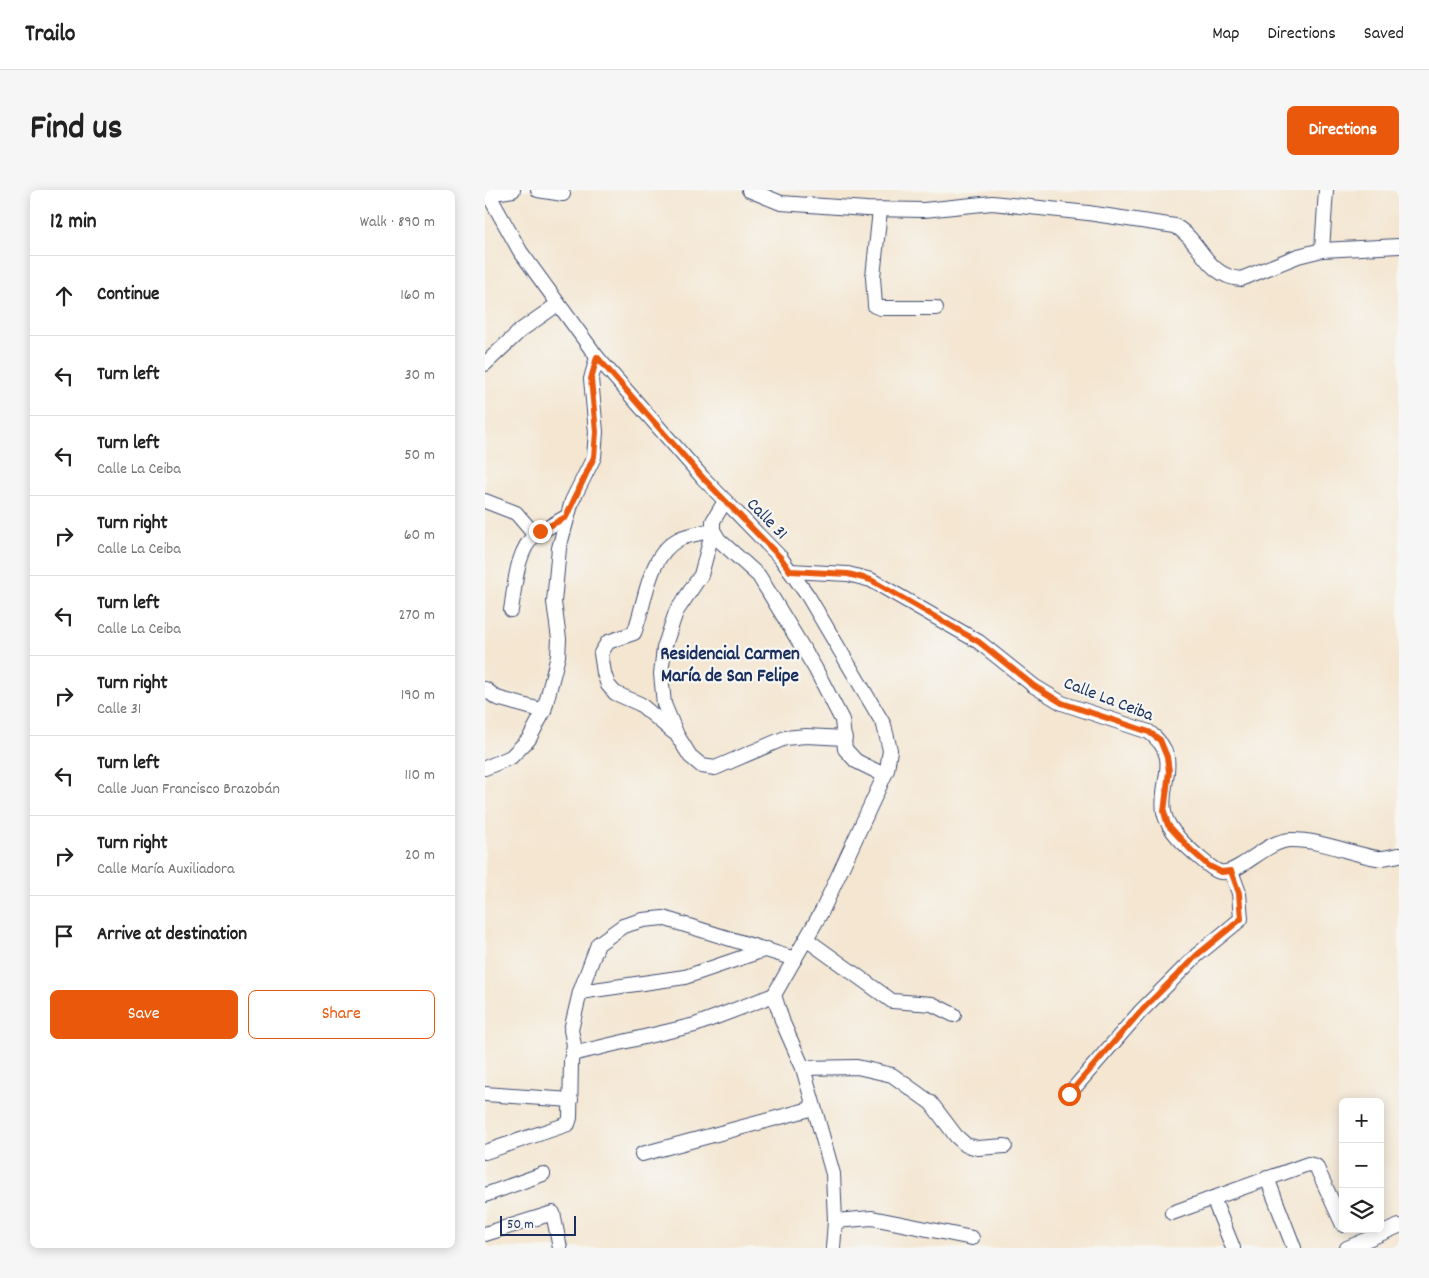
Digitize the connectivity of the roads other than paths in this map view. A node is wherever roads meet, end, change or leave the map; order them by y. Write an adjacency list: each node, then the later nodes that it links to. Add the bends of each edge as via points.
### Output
1 (513, 190): 5 (street)
2 (538, 190): 6 (street)
3 (749, 190): 7 (street, via 781,203)
4 (1326, 190): 9 (street)
5 (487, 192): 10 (street, Calle 31, via 520,251)
6 (563, 194)
7 (880, 210): 9 (street, via 924,210 992,203 1089,212 1175,226 1185,231 1225,277 1241,279); 11 (street, via 873,277 875,306)
8 (1399, 246): 9 (street)
9 (1321, 250)
10 (558, 304): 12 (street, Calle 31); 13 (street, via 521,330)
11 (936, 308)
12 (597, 357): 14 (street, Calle 31); 16 (street, via 591,379 596,432 594,457)
13 (485, 364)
14 (725, 500): 17 (street, via 713,521); 19 (street, Calle 31)
15 (485, 501): 18 (street, via 516,513)
16 (566, 517): 18 (street); 22 (street, via 559,548 554,602 558,656)
17 (713, 530): 23 (street, via 701,575 677,612 664,648 661,674 663,704); 23 (street, via 680,539 669,547 647,587 634,633 609,642 601,652 606,680 615,693 640,704); 24 (street, via 719,540 759,576 835,704)
18 (535, 535): 20 (street, via 529,540 521,559)
19 (790, 571): 26 (street, Calle 31, via 885,725 890,750); 28 (street, Calle La Ceiba, via 848,574 871,580 979,642 1034,686 1062,703 1149,732 1160,740 1167,757 1169,771 1164,812 1168,825 1209,866 1221,872)
20 (511, 610)
21 (485, 689): 22 (street, via 497,698)
22 (543, 711): 25 (street, via 529,739 511,757)
23 (677, 735): 24 (street, via 690,756 702,766 715,768 785,738)
24 (845, 738): 26 (street, via 845,749 856,761)
25 (485, 768)
26 (884, 776): 29 (street, Calle 31)
27 (1399, 855): 28 (street, via 1378,858 1328,844 1290,840 1270,844)
28 (1231, 871): 38 (street, via 1239,893 1241,919 1197,955)
29 (806, 939): 31 (street, Calle 31); 34 (street, via 893,1001 932,1004)
30 (767, 949): 31 (street); 32 (street, via 685,977); 32 (street, via 683,922 663,918 643,920 623,926 598,944)
31 (795, 959): 33 (street, Calle 31)
32 (580, 992): 35 (street, via 571,1030)
33 (774, 995): 35 (street, via 695,1026); 36 (street)
34 (954, 1015)
35 (572, 1054): 39 (street)
36 (803, 1068): 40 (street); 41 (street, via 857,1067 892,1075 931,1103 955,1136 966,1145 978,1148)
37 (485, 1094): 39 (street)
38 (1069, 1094)
39 (571, 1100): 42 (street, via 570,1118 565,1127)
40 (815, 1108): 43 (street); 50 (street, via 833,1174)
41 (1005, 1146)
42 (485, 1152)
43 (642, 1154)
44 (543, 1174): 46 (street)
45 (1267, 1178): 47 (street); 49 (street, via 1308,1164 1317,1166); 59 (street)
46 (485, 1195)
47 (1213, 1198): 48 (street); 58 (street)
48 (1172, 1213)
49 (1339, 1216)
50 (835, 1221): 54 (street, via 872,1218); 57 (street)
51 (1399, 1226): 55 (street)
52 (1346, 1233): 55 (street)
53 (485, 1234): 56 (street, via 553,1213)
54 (973, 1238)
55 (1350, 1247)
56 (560, 1248)
57 (833, 1248)
58 (1233, 1248)
59 (1294, 1248)

